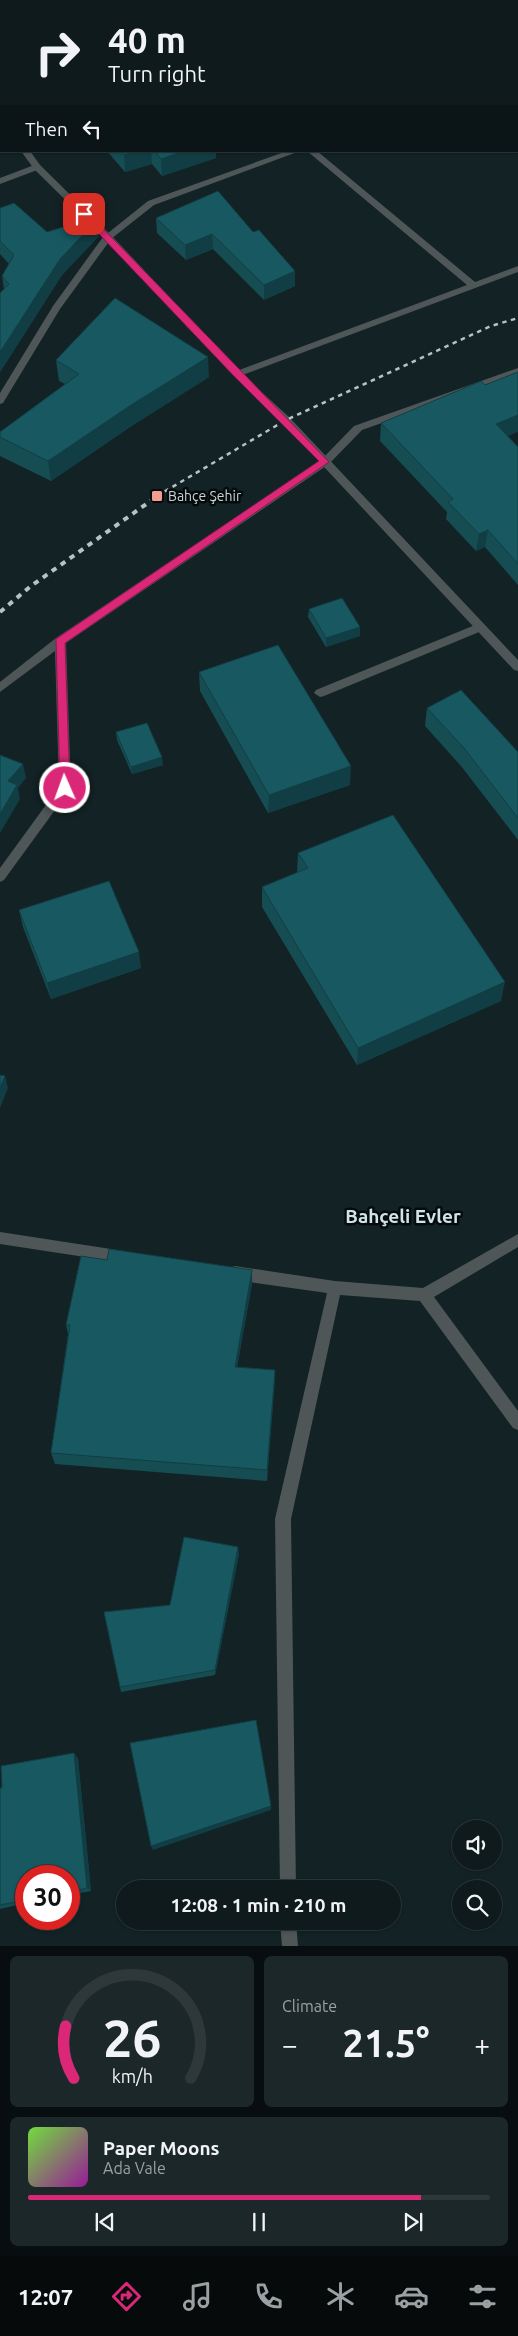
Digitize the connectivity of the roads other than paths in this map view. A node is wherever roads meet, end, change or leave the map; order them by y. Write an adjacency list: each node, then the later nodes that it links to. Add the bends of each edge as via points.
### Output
1 (26, 152): 4 (street)
2 (293, 152): 6 (street, via 151,203)
3 (312, 152): 8 (street)
4 (37, 167): 5 (street); 6 (street)
5 (0, 180)
6 (108, 237): 10 (street); 11 (street, via 56,308)
7 (518, 269): 8 (street)
8 (474, 286): 10 (street)
9 (518, 371): 12 (street, via 358,428)
10 (237, 374): 12 (street)
11 (0, 401)
12 (325, 462): 13 (street); 14 (street)
13 (480, 628): 15 (street); 17 (street)
14 (60, 642): 16 (street); 18 (street, via 65,788)
15 (518, 667)
16 (0, 688)
17 (320, 693)
18 (0, 877)
19 (0, 1238): 21 (street)
20 (518, 1240): 24 (street)
21 (138, 1259)
22 (217, 1271): 23 (street)
23 (335, 1288): 24 (street); 26 (street, via 283,1519)
24 (424, 1295): 25 (street)
25 (518, 1423)
26 (288, 1880)
27 (289, 1930): 28 (street)
28 (290, 1946)

